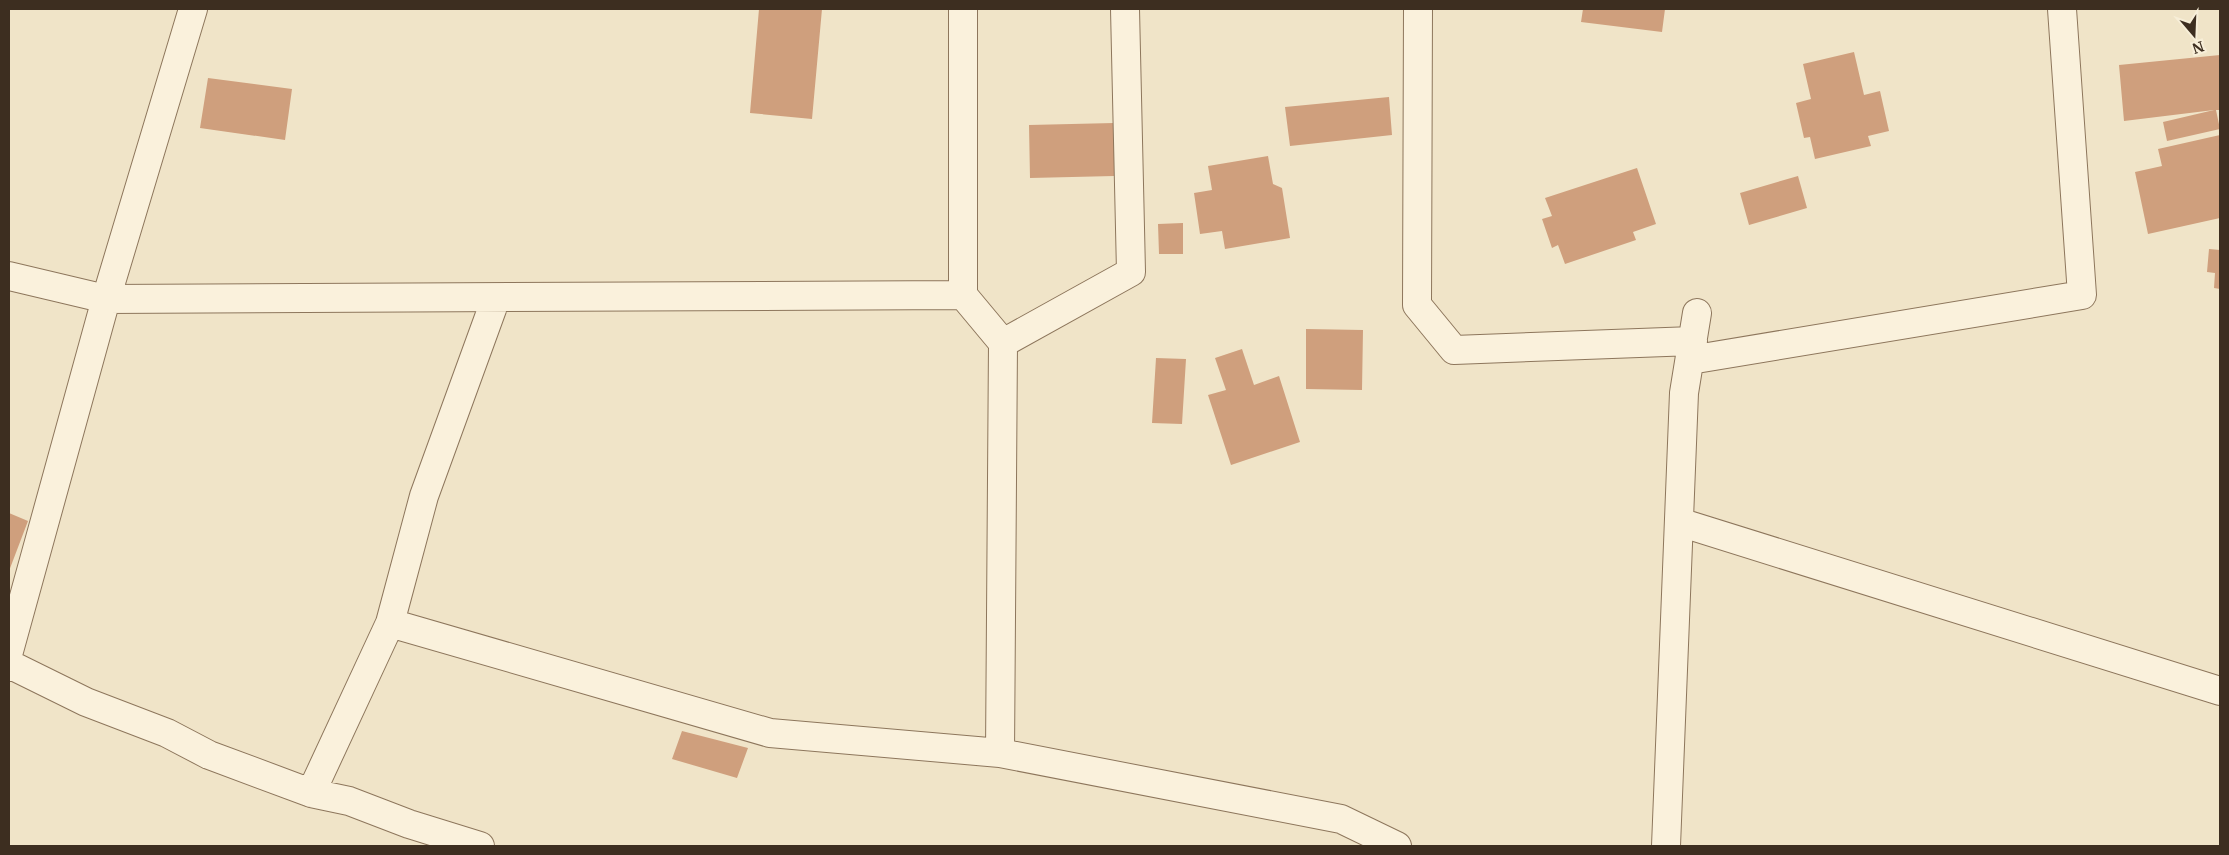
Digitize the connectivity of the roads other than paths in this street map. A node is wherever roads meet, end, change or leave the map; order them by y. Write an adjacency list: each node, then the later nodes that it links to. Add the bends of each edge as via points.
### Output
1 (193, 9): 9 (street)
2 (963, 9): 7 (street)
3 (1125, 9): 11 (street, via 1131,272)
4 (1418, 9): 12 (street, via 1417,305 1454,350)
5 (2062, 9): 12 (street, via 2082,295)
6 (9, 276): 9 (street)
7 (963, 295): 8 (street); 11 (street)
8 (496, 298): 9 (street); 14 (street, via 424,496)
9 (106, 299): 15 (street)
10 (1697, 313): 12 (street)
11 (1003, 343): 18 (street)
12 (1691, 351): 13 (street, via 1684,393)
13 (1679, 522): 17 (street); 22 (street)
14 (390, 623): 18 (street, via 770,733); 19 (street)
15 (9, 651)
16 (9, 667): 19 (street, via 86,702 167,733 209,755)
17 (2220, 691)
18 (1000, 753): 21 (street, via 1341,820)
19 (311, 793): 20 (street, via 349,801)
20 (480, 846)
21 (1397, 846)
22 (1666, 846)

